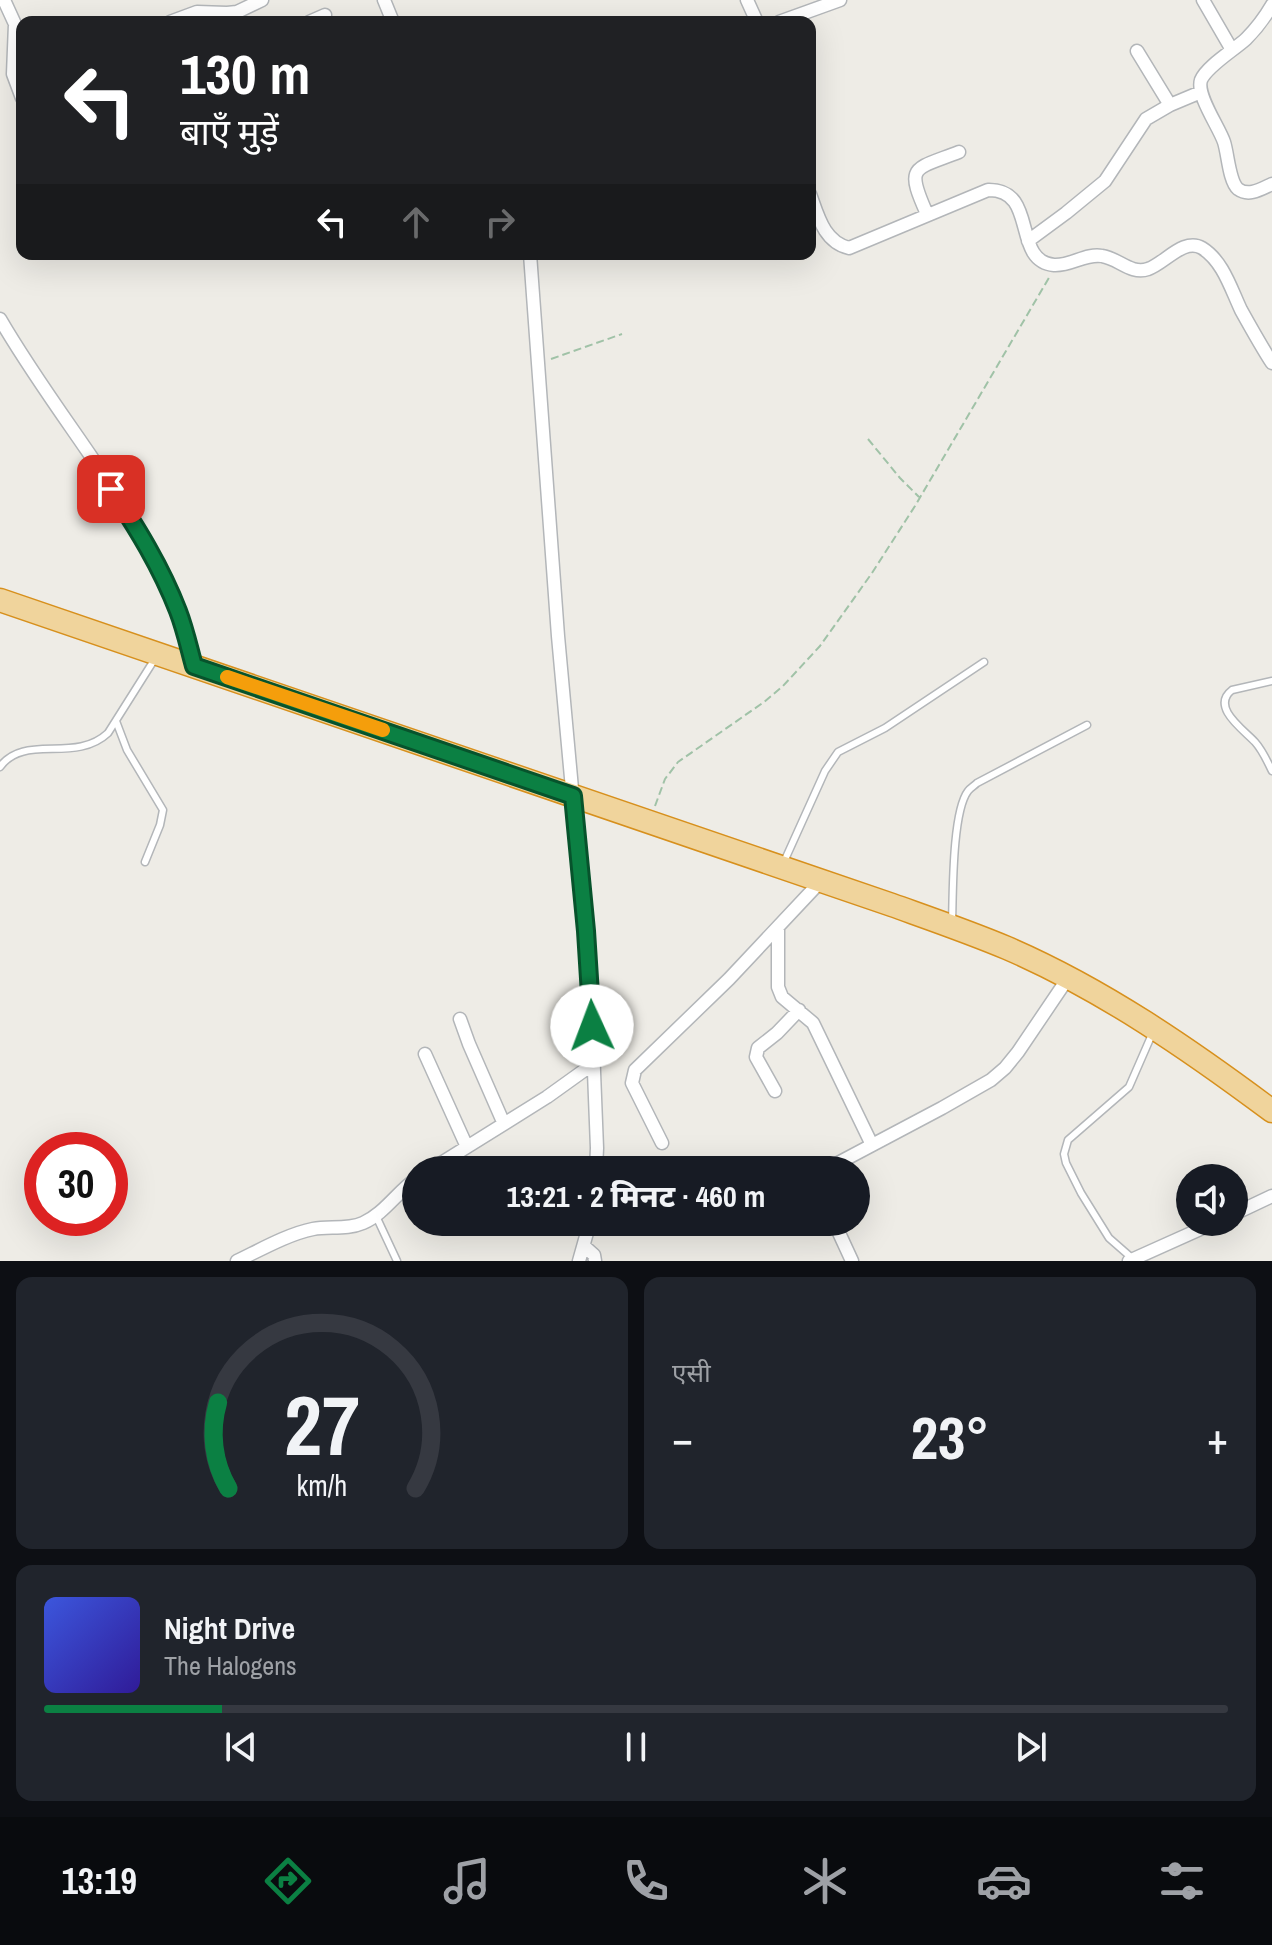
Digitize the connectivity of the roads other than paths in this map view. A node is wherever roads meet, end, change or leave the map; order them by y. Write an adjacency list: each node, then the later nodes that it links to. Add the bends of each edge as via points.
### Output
1 (4, 0): 10 (street)
2 (262, 0): 8 (street)
3 (840, 0): 9 (street)
4 (1203, 0): 11 (street)
5 (1272, 5): 11 (street)
6 (186, 16): 7 (street)
7 (207, 16)
8 (215, 16)
9 (796, 16)
10 (16, 36)
11 (1232, 50): 15 (street, via 1206,72)
12 (1137, 51): 16 (street)
13 (16, 54): 14 (street)
14 (16, 82)
15 (1201, 92): 16 (street); 18 (street, via 1224,142 1233,183 1252,193)
16 (1170, 105): 21 (street, via 1146,119 1105,181)
17 (959, 152): 20 (street, via 915,174 915,188)
18 (1272, 184)
19 (816, 208): 20 (street, via 832,240 849,248)
20 (927, 214): 21 (street, via 988,190 1003,191 1017,206)
21 (1028, 241): 24 (street, via 1049,264 1100,255 1143,271 1189,246 1204,249 1219,265)
22 (530, 260): 34 (street, via 558,636)
23 (0, 319): 28 (street, via 145,541 179,615)
24 (1272, 363)
25 (0, 600): 26 (highway)
26 (158, 654): 28 (highway); 30 (lane)
27 (984, 662): 36 (lane, via 885,728 838,752)
28 (194, 666): 34 (highway)
29 (1272, 681): 33 (lane, via 1232,690 1225,699 1231,719 1257,744)
30 (116, 721): 32 (lane, via 89,746 25,750); 35 (lane, via 163,810)
31 (1087, 725): 39 (lane, via 969,789 954,853)
32 (0, 767)
33 (1272, 771)
34 (583, 799): 36 (highway); 45 (street)
35 (145, 862)
36 (782, 867): 37 (highway)
37 (821, 881): 38 (street); 39 (highway)
38 (778, 927): 41 (street, via 778,987); 49 (street, via 635,1070 632,1083)
39 (952, 927): 40 (highway)
40 (1068, 978): 43 (highway); 50 (street, via 1018,1052 991,1080)
41 (799, 1010): 46 (street, via 756,1052); 50 (street, via 820,1034)
42 (460, 1019): 48 (street)
43 (1155, 1029): 47 (highway); 62 (lane, via 1129,1087 1068,1140 1064,1154 1109,1238)
44 (425, 1054): 51 (street)
45 (593, 1064): 48 (street); 53 (street)
46 (775, 1091)
47 (1272, 1111)
48 (504, 1124): 51 (street)
49 (662, 1143)
50 (872, 1145): 54 (street)
51 (467, 1147): 52 (street)
52 (453, 1156)
53 (596, 1156)
54 (851, 1156)
55 (402, 1188): 58 (street)
56 (1272, 1196): 57 (street)
57 (1248, 1207)
58 (376, 1216): 63 (street, via 354,1226 303,1232); 64 (lane)
59 (840, 1236): 66 (street)
60 (1185, 1236): 62 (street)
61 (589, 1251): 65 (street)
62 (1131, 1260)
63 (237, 1261)
64 (397, 1261)
65 (579, 1261)
66 (852, 1261)

